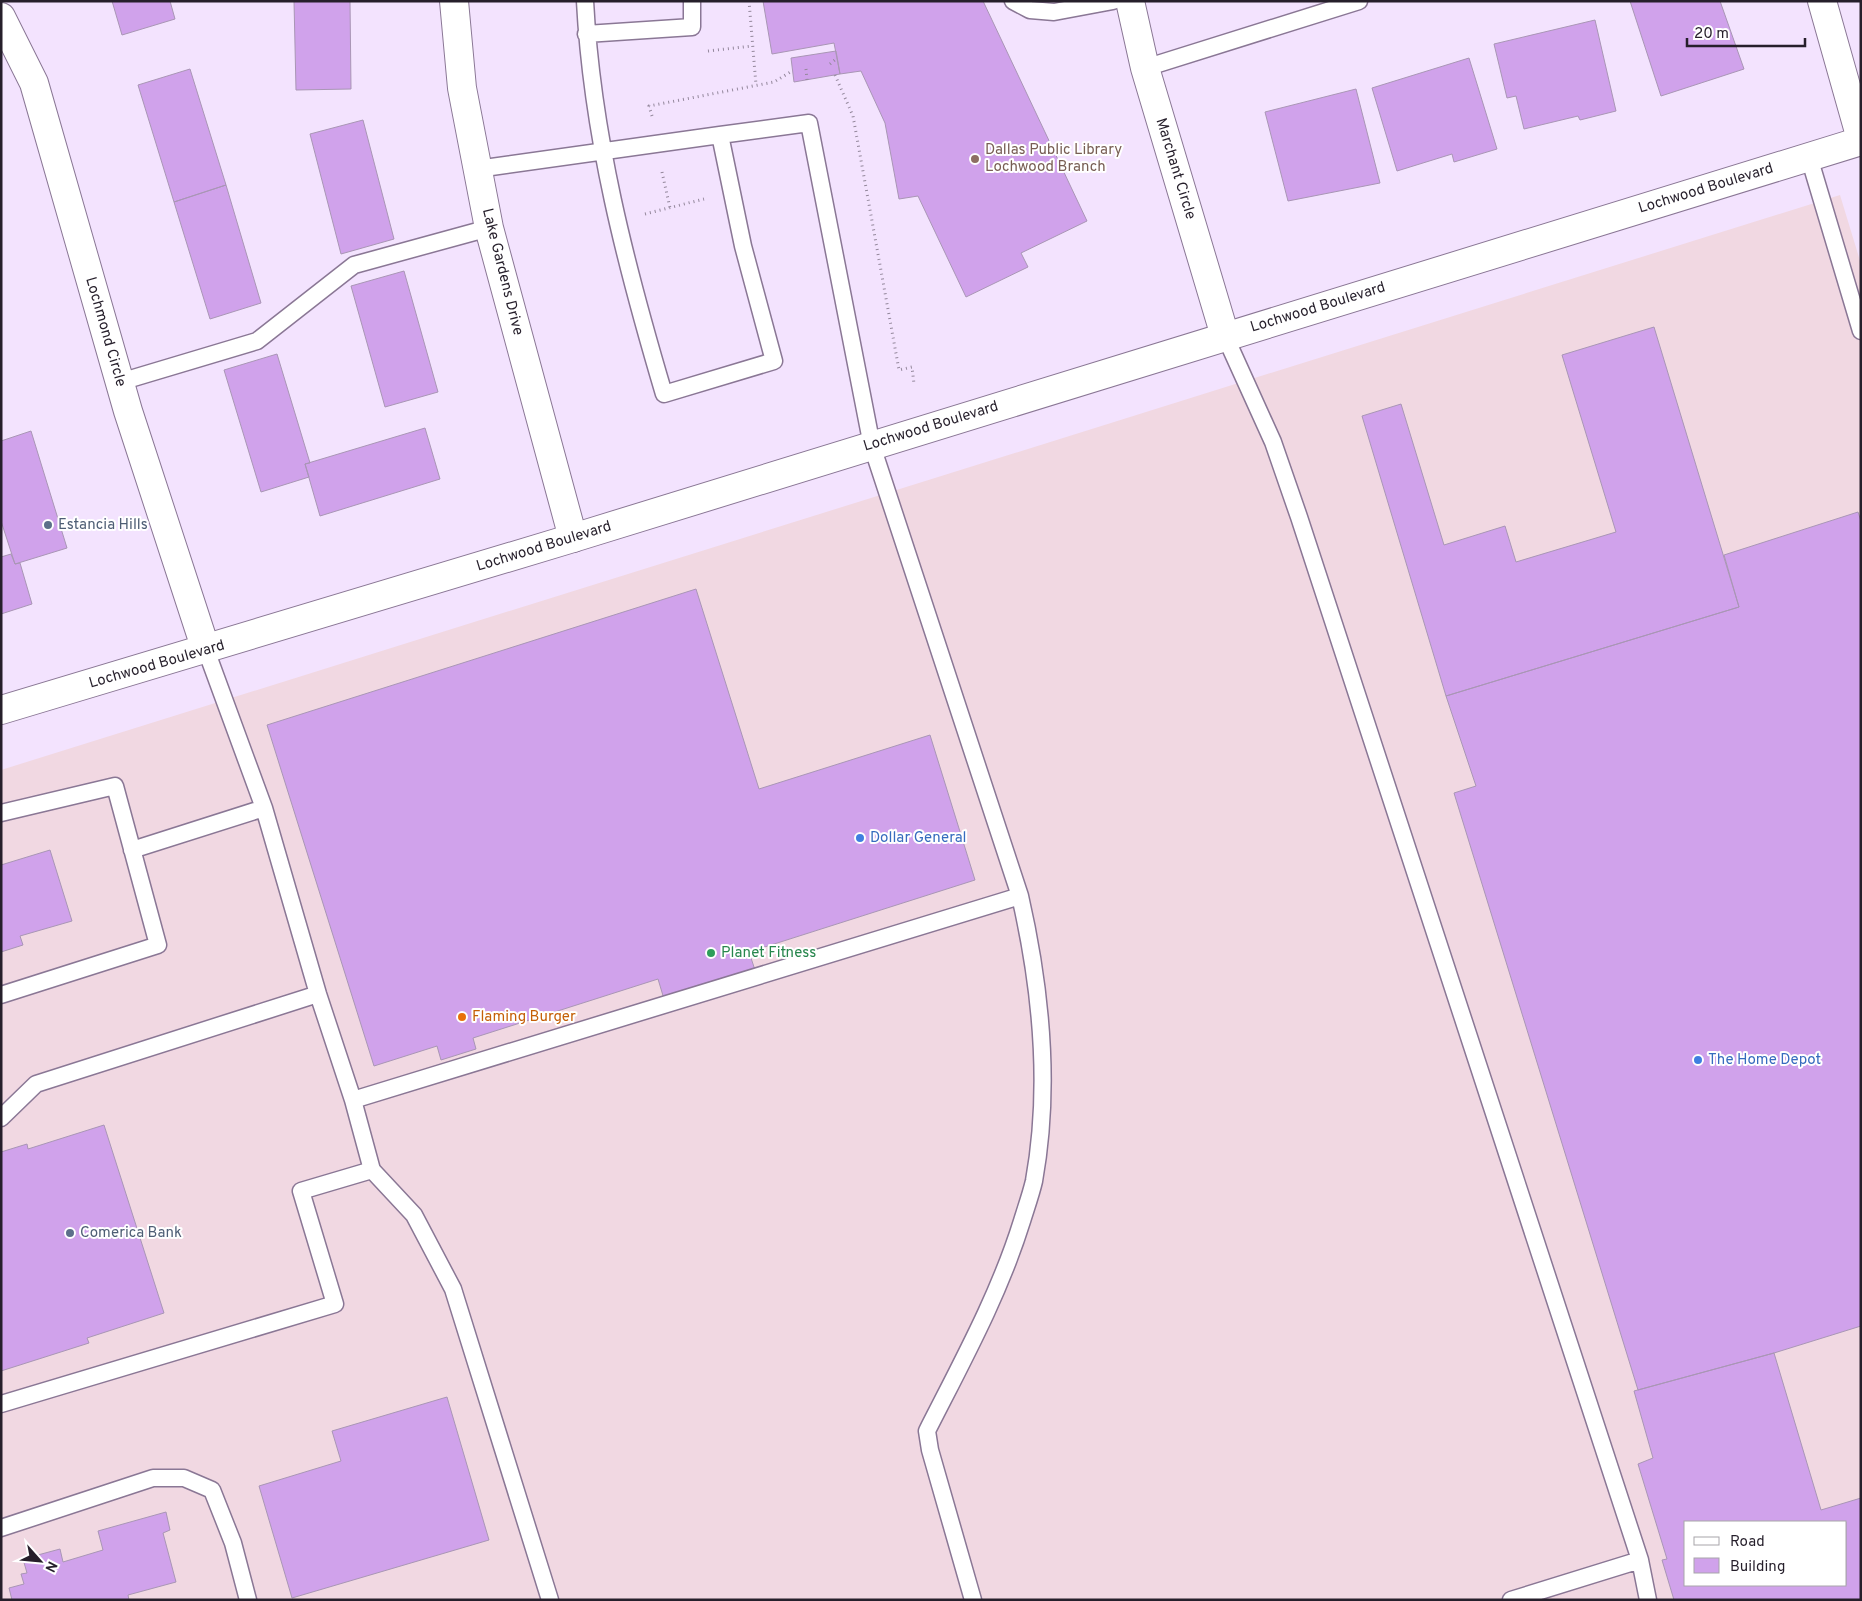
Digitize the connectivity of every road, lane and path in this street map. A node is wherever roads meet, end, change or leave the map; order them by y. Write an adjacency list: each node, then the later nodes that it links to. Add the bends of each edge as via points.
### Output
1 (454, 1): 25 (street, Lake Gardens Drive, via 462,88)
2 (585, 1): 11 (lane)
3 (692, 1): 11 (lane, via 692,27)
4 (749, 1): 12 (path)
5 (1013, 1): 6 (lane, via 1030,10 1054,12)
6 (1113, 1)
7 (1130, 1): 16 (street, Marchant Circle)
8 (1359, 1): 16 (lane)
9 (1822, 1): 22 (street)
10 (1, 17): 31 (street, Lochmond Circle, via 34,83)
11 (586, 34): 23 (lane)
12 (752, 46): 13 (path); 20 (path)
13 (707, 52)
14 (837, 58): 15 (path)
15 (830, 64)
16 (1144, 68): 30 (street, Marchant Circle)
17 (806, 69): 19 (path)
18 (835, 75): 32 (path, via 853,116 899,370 912,367)
19 (807, 80)
20 (756, 86)
21 (720, 135): 23 (lane); 26 (lane); 33 (lane, via 808,124)
22 (1861, 140): 24 (street, Lochwood Boulevard)
23 (602, 152): 25 (lane); 27 (lane)
24 (1810, 157): 29 (lane); 30 (street, Lochwood Boulevard)
25 (477, 169): 28 (street, Lake Gardens Drive)
26 (732, 193): 27 (path); 27 (lane, via 774,361 664,394 629,276)
27 (617, 220)
28 (488, 228): 31 (lane, via 354,265 258,341); 34 (street, Lake Gardens Drive)
29 (1861, 331)
30 (1225, 336): 33 (street, Lochwood Boulevard); 48 (lane, via 1273,442 1299,517)
31 (120, 382): 35 (street, Lochmond Circle)
32 (914, 384)
33 (872, 446): 34 (street, Lochwood Boulevard); 40 (lane)
34 (573, 538): 35 (street, Lochwood Boulevard)
35 (206, 650): 36 (street, Lochwood Boulevard); 37 (lane)
36 (1, 710)
37 (264, 808): 39 (lane); 41 (lane)
38 (1, 813): 39 (lane, via 115,786)
39 (132, 850): 42 (lane, via 158,944)
40 (1020, 896): 43 (lane); 51 (lane, via 1032,948 1042,1064 1042,1124 1034,1182 988,1311 927,1431)
41 (318, 994): 43 (lane); 44 (lane, via 36,1084)
42 (1, 996)
43 (353, 1100): 45 (lane)
44 (1, 1118)
45 (372, 1170): 46 (lane, via 301,1191 335,1304); 50 (lane, via 414,1215 453,1289)
46 (1, 1404)
47 (1, 1528): 49 (lane, via 153,1478 184,1478 212,1490 233,1543)
48 (1640, 1560): 52 (lane); 53 (lane)
49 (248, 1600)
50 (550, 1600)
51 (973, 1600)
52 (1511, 1600)
53 (1648, 1600)

